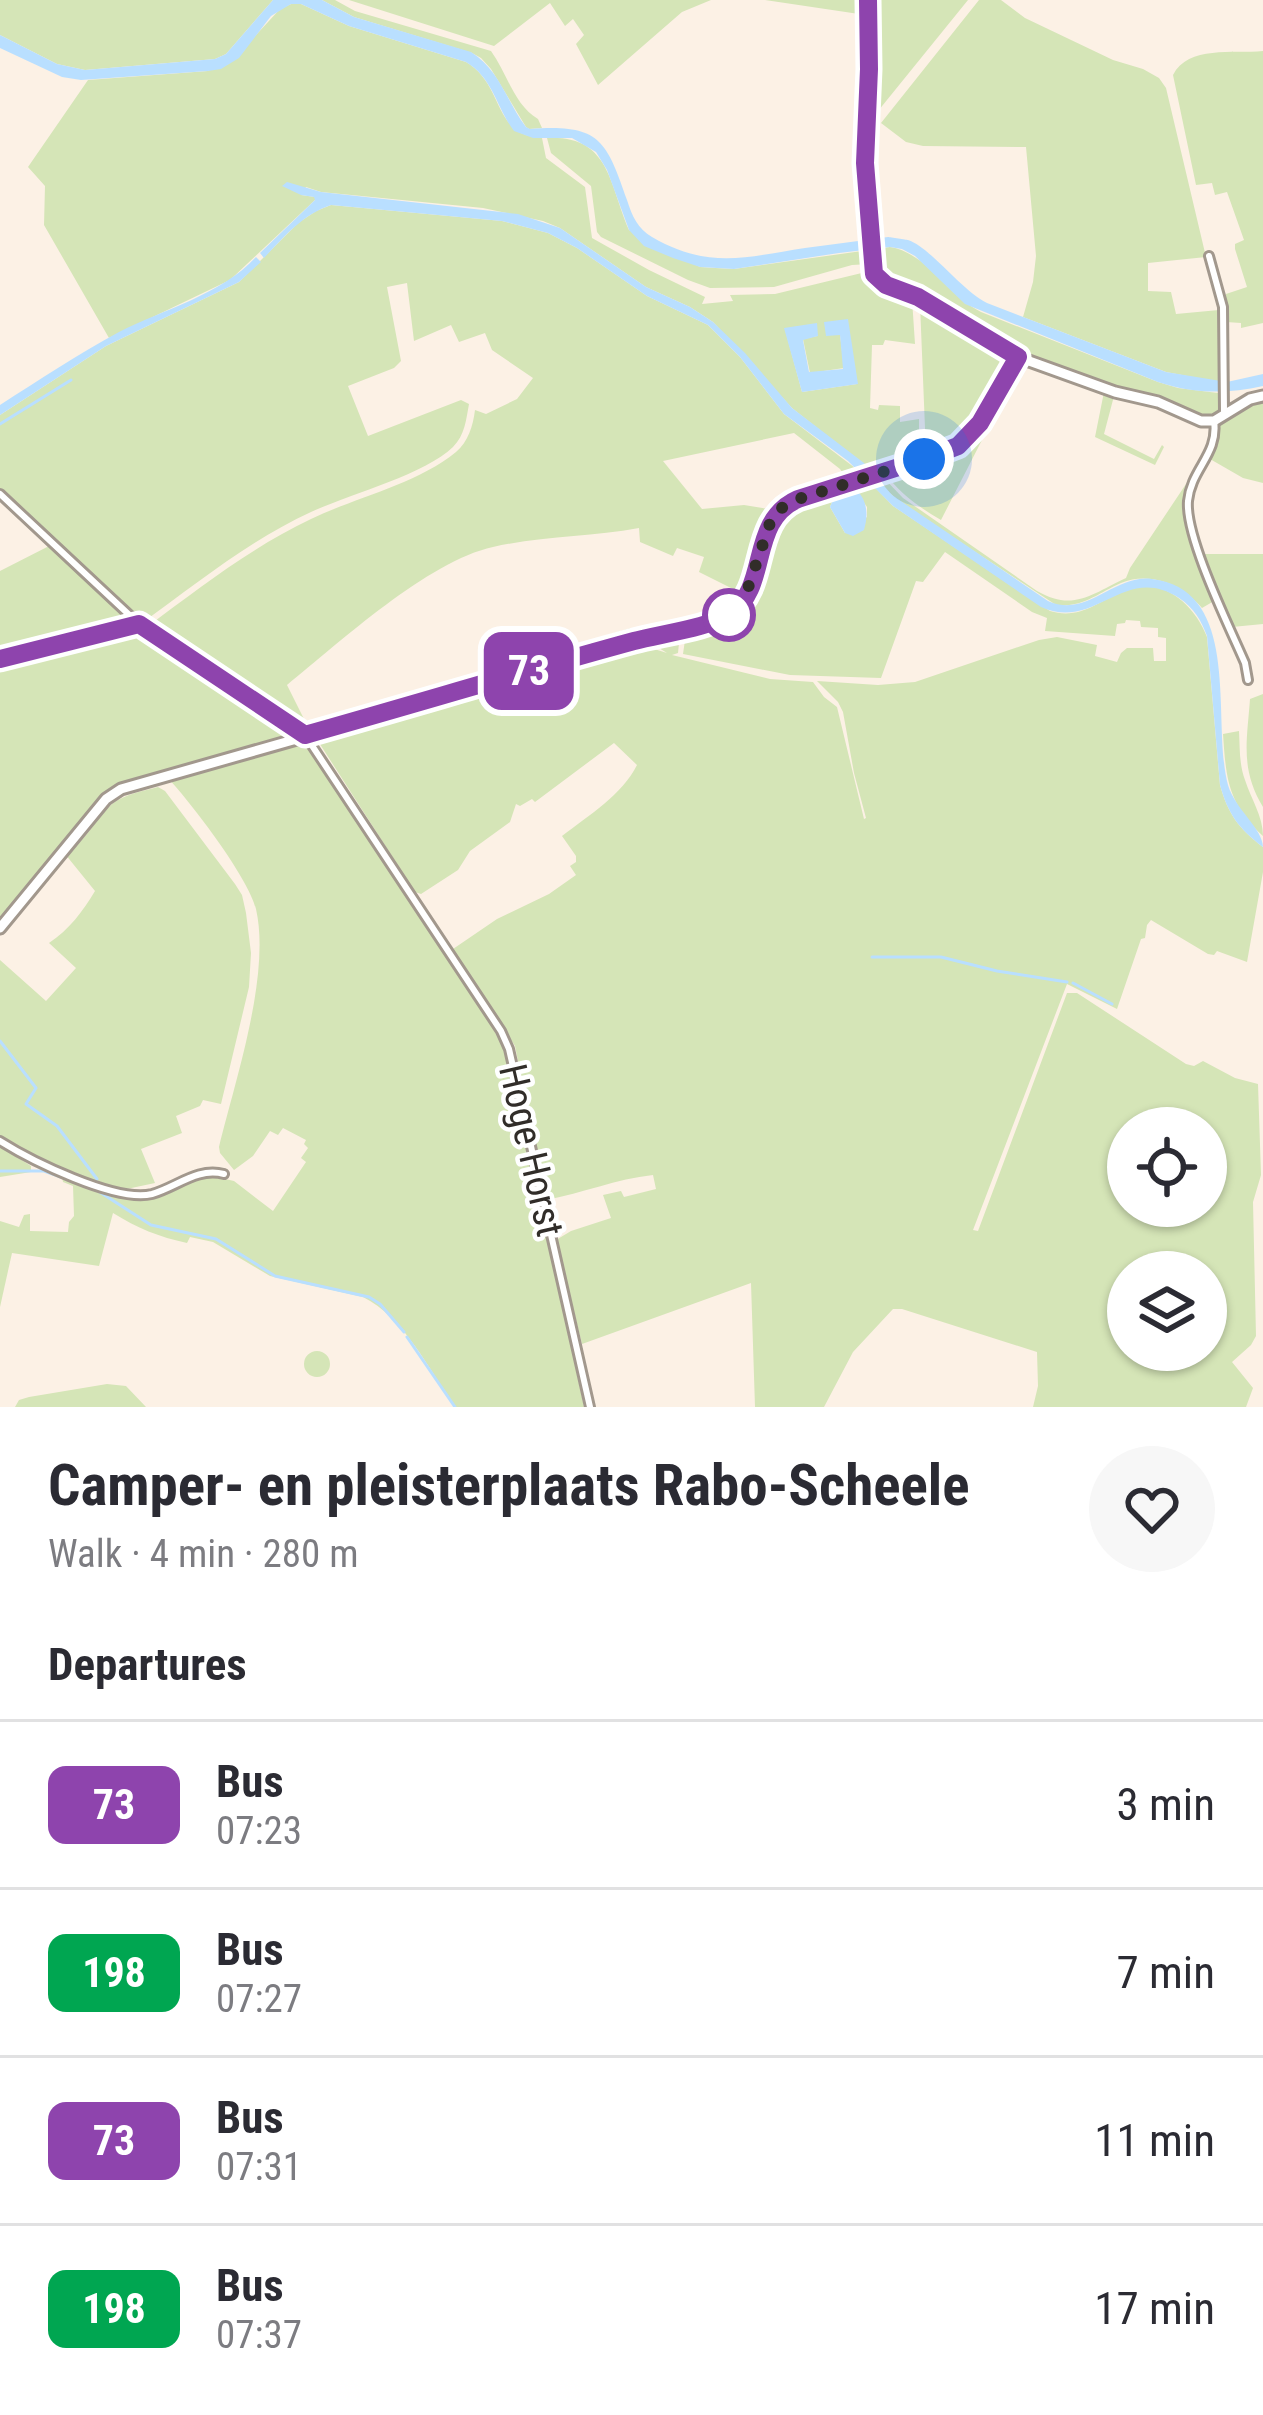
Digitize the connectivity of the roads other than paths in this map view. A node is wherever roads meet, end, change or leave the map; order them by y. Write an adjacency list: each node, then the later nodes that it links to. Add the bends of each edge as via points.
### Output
1 (868, 0): 3 (street, via 865,163 874,274)
2 (1209, 256): 5 (street, via 1223,308)
3 (1018, 357): 5 (street, via 1193,418); 10 (street, via 964,441 776,513 744,600 720,620)
4 (1263, 397): 5 (street)
5 (1219, 419): 9 (street, via 1188,512)
6 (0, 494): 7 (street)
7 (139, 624): 8 (street); 10 (street)
8 (0, 659)
9 (1248, 680)
10 (305, 735): 11 (street, via 113,794); 14 (street, Hoge Horst, via 508,1043)
11 (0, 928)
12 (0, 1141): 13 (street, via 36,1163 129,1194)
13 (224, 1174)
14 (590, 1407)

